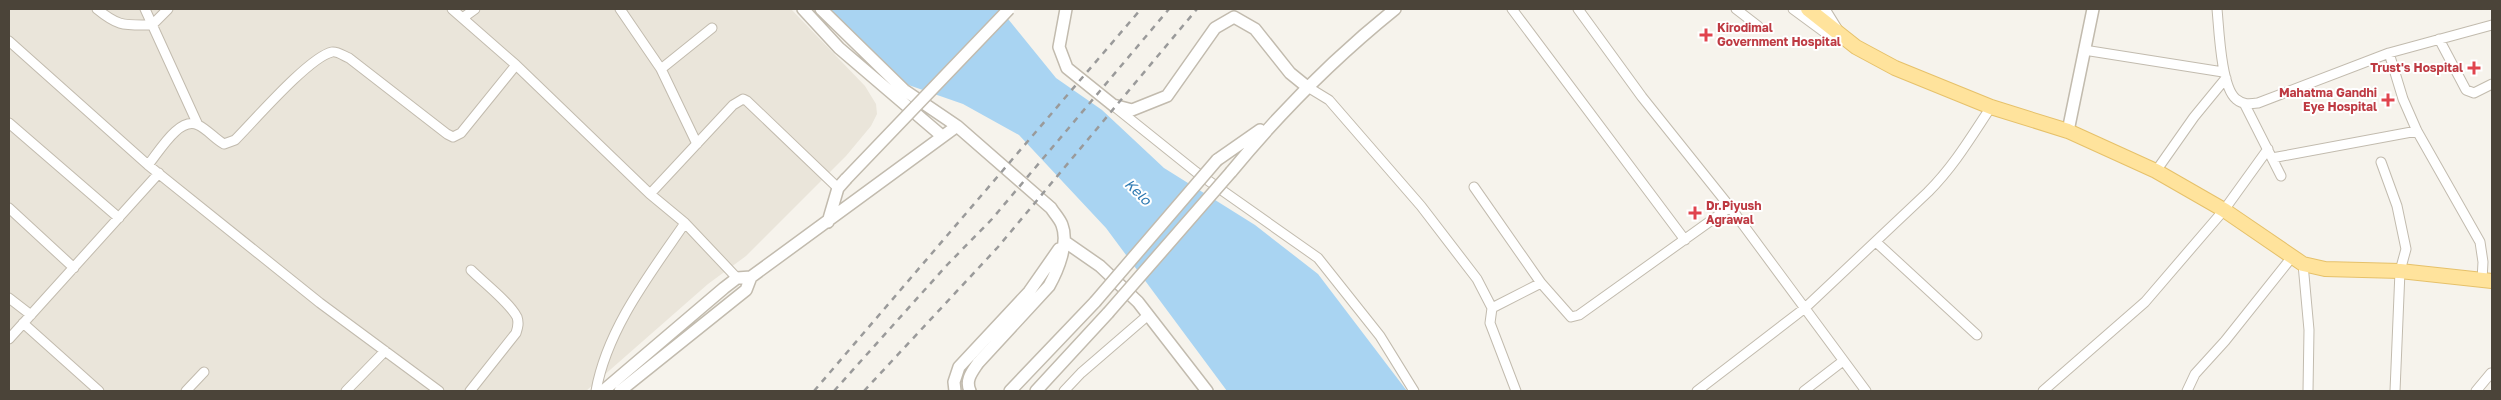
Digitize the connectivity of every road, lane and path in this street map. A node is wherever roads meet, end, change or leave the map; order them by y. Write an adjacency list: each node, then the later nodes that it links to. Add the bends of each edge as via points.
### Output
1 (96, 9): 23 (street, via 112,22)
2 (144, 9): 23 (street)
3 (168, 9): 23 (street)
4 (452, 9): 21 (street)
5 (475, 9): 21 (street)
6 (803, 9): 45 (street, via 839,48)
7 (821, 9): 42 (street, via 904,90)
8 (1009, 9): 54 (street, bridge)
9 (1066, 9): 37 (street, via 1060,47 1067,68)
10 (1395, 9): 35 (street)
11 (1512, 9): 63 (street)
12 (1578, 9): 57 (street, via 1642,97)
13 (1736, 9): 24 (street)
14 (1793, 9): 26 (street, via 1828,34)
15 (1808, 9): 20 (main road)
16 (2094, 9): 29 (street)
17 (2218, 9): 33 (street)
18 (623, 10): 32 (street)
19 (1236, 13): 35 (street, via 1256,28 1290,73); 37 (street, via 1215,28 1167,96 1132,110)
20 (1823, 14): 26 (main road)
21 (464, 17): 31 (street)
22 (2492, 24): 27 (street)
23 (152, 26): 41 (street)
24 (1758, 26)
25 (712, 28): 32 (street)
26 (1841, 36): 38 (main road, via 1894,68)
27 (2439, 39): 30 (street); 34 (street, via 2466,90 2474,93)
28 (11, 46): 50 (street)
29 (2084, 50): 33 (street); 43 (street)
30 (2389, 53): 36 (street, via 2258,103); 44 (street)
31 (516, 65): 41 (street, via 461,133 453,137 349,58 334,52 324,55 306,69 229,144 224,144); 56 (street)
32 (661, 69): 46 (street)
33 (2225, 75): 36 (street, via 2234,99); 51 (street)
34 (2492, 84)
35 (1306, 86): 39 (street); 75 (street, via 1329,100 1421,206 1477,279)
36 (2246, 104): 47 (street)
37 (1113, 105): 101 (street, via 1211,184 1318,258 1380,336)
38 (1990, 107): 43 (main road); 65 (street, via 1947,173)
39 (1272, 122): 97 (street, bridge, via 1216,160 1095,302); 98 (street, bridge, via 1108,313)
40 (9, 123): 60 (street)
41 (198, 125): 50 (street, via 189,123 178,127)
42 (957, 126): 45 (street); 64 (street, via 1051,208 1062,225)
43 (2068, 131): 51 (main road)
44 (2417, 131): 48 (street); 72 (street, via 2480,242)
45 (942, 136): 61 (street)
46 (697, 144): 54 (street, via 733,105 747,101); 56 (street)
47 (2268, 149): 48 (street); 59 (street)
48 (2272, 158): 53 (street)
49 (2381, 162): 69 (street, via 2404,235 2406,250)
50 (148, 164): 52 (street)
51 (2156, 171): 59 (main road)
52 (159, 173): 60 (street); 82 (street)
53 (2282, 176)
54 (842, 184): 61 (street)
55 (1474, 187): 73 (street)
56 (650, 194): 62 (street)
57 (1730, 207): 63 (street); 76 (street)
58 (9, 208): 67 (street)
59 (2224, 210): 66 (main road); 86 (street, via 2145,302)
60 (119, 218): 67 (street)
61 (828, 222): 70 (street)
62 (684, 223): 71 (street); 92 (street, via 623,320 606,356)
63 (1685, 240): 73 (street, via 1575,317 1570,317)
64 (1064, 241): 78 (street, via 1100,266 1138,302); 95 (street, via 1029,292 959,367); 96 (street, via 1056,273 1049,286 978,362 970,376)
65 (1876, 242): 76 (street); 80 (street)
66 (2298, 260): 69 (main road, via 2325,268); 106 (street, via 2195,374); 107 (street, via 2309,330)
67 (74, 268): 77 (street)
68 (471, 270): 91 (street, via 511,309 518,325 516,333)
69 (2400, 272): 72 (main road); 108 (street)
70 (751, 277): 71 (street); 94 (street, via 746,290)
71 (737, 278): 93 (street)
72 (2487, 280)
73 (1541, 284): 75 (street)
74 (9, 298): 77 (street)
75 (1492, 308): 102 (street, via 1490,323)
76 (1805, 308): 83 (street); 103 (street)
77 (31, 315): 79 (street)
78 (1147, 316): 99 (street, via 1080,373); 100 (street)
79 (23, 323): 81 (street); 87 (street)
80 (1977, 335)
81 (9, 339)
82 (385, 351): 89 (street); 90 (street)
83 (1843, 361): 104 (street); 105 (street)
84 (204, 372): 88 (street)
85 (2492, 372): 109 (street)
86 (2049, 389)
87 (99, 391)
88 (186, 391)
89 (346, 391)
90 (439, 391)
91 (470, 391)
92 (596, 391)
93 (603, 391)
94 (620, 391)
95 (955, 391)
96 (970, 391)
97 (1010, 391)
98 (1036, 391)
99 (1064, 391)
100 (1207, 391)
101 (1414, 391)
102 (1516, 391)
103 (1697, 391)
104 (1804, 391)
105 (1866, 391)
106 (2187, 391)
107 (2308, 391)
108 (2395, 391)
109 (2476, 391)

